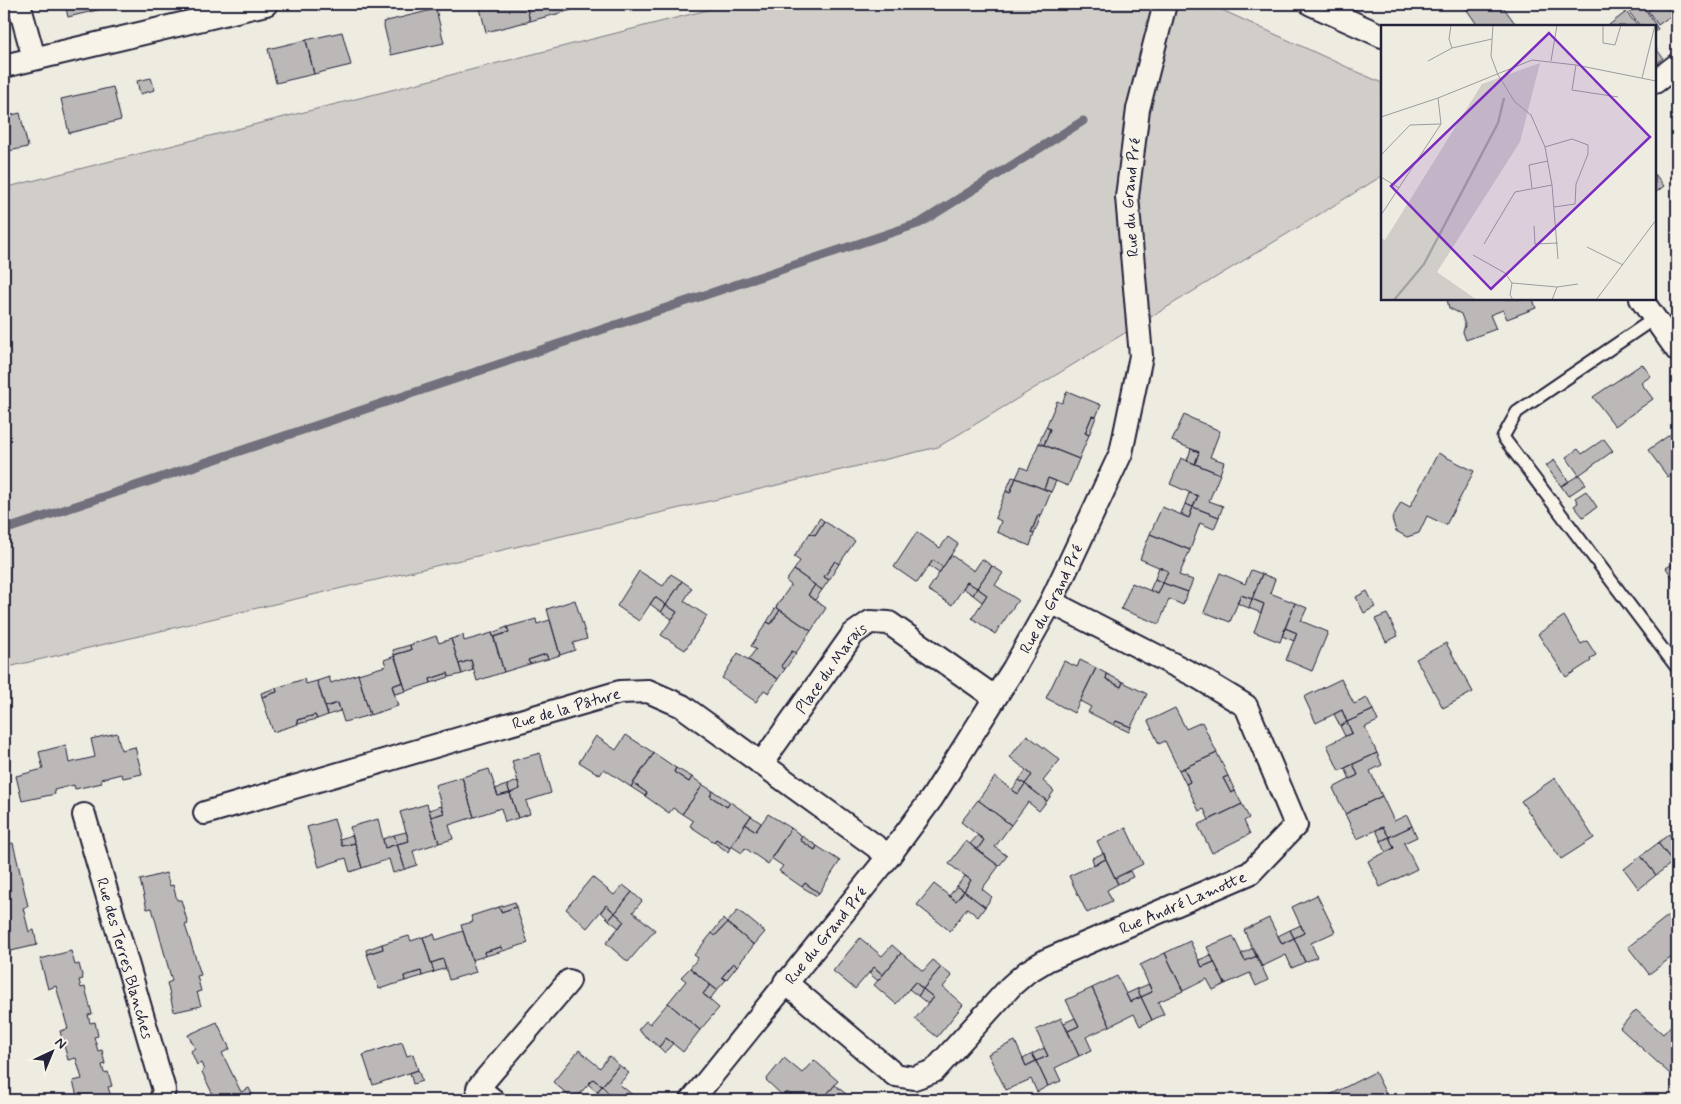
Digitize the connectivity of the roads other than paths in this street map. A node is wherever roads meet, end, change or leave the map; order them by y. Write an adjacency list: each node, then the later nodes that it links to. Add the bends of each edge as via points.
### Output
1 (19, 4): 6 (street)
2 (266, 4): 6 (street)
3 (1165, 4): 13 (street, Rue du Grand Pré, via 1138,109 1126,198 1141,356 1121,453)
4 (1311, 4): 5 (street)
5 (1381, 36)
6 (34, 58): 8 (street)
7 (1677, 65): 9 (street)
8 (4, 66)
9 (1656, 81)
10 (1642, 300): 11 (street)
11 (1655, 318): 12 (street); 14 (lane, via 1517,412 1504,437)
12 (1677, 350)
13 (1051, 602): 15 (street, Rue du Grand Pré); 21 (street, Rue André Lamotte, via 1198,677 1246,706 1296,825 1250,873 1047,960 1027,972 934,1071 914,1078 895,1075)
14 (1677, 668)
15 (994, 697): 16 (street, Place du Marais, via 889,623 870,622 853,634); 19 (street, Rue du Grand Pré, via 932,798)
16 (761, 764): 17 (street, Rue de la Pâture, via 682,706 648,691 620,692); 19 (street, Rue de la Pâture)
17 (205, 813)
18 (84, 815): 22 (street, Rue des Terres Blanches, via 164,1090)
19 (890, 856): 21 (street, Rue du Grand Pré)
20 (569, 981): 23 (street, via 478,1088)
21 (785, 982): 24 (street, Rue du Grand Pré)
22 (161, 1100)
23 (492, 1100)
24 (692, 1100)

